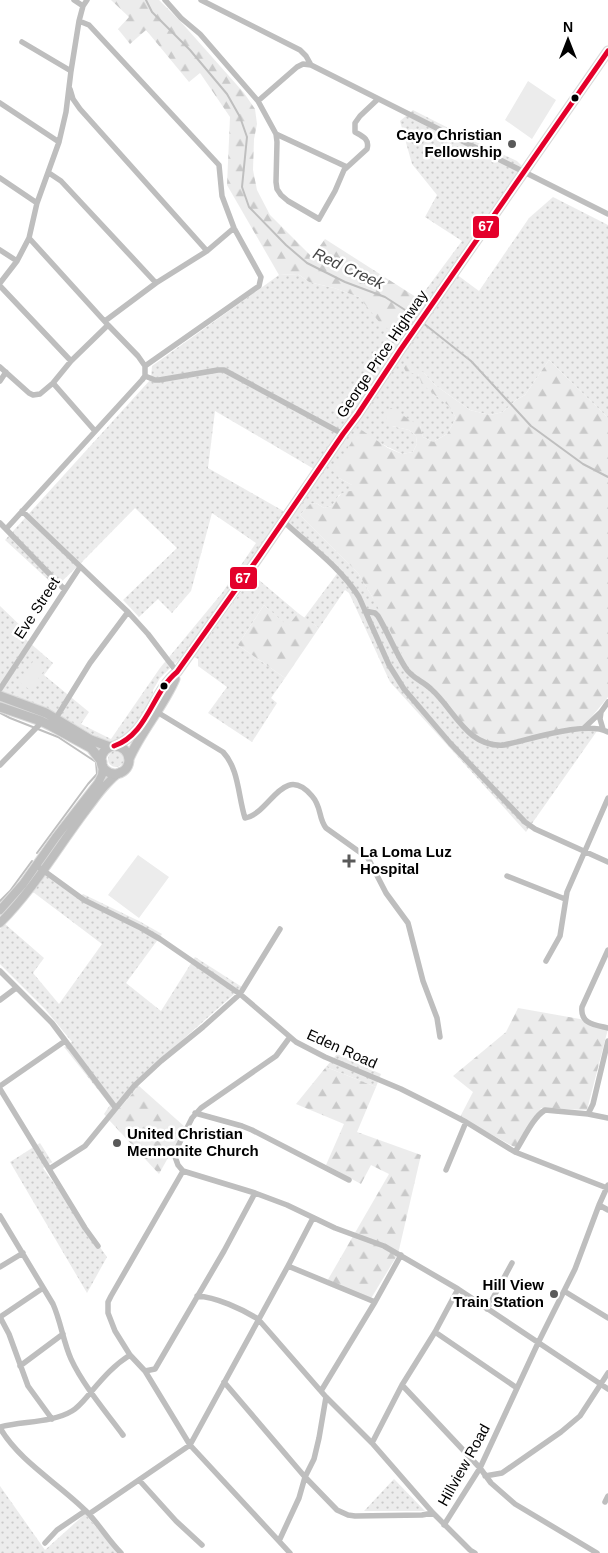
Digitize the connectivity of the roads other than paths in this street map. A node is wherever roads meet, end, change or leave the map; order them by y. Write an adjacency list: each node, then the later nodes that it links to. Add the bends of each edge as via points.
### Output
1 (74, 0): 4 (street)
2 (165, 0): 12 (street, via 200,34)
3 (201, 0): 8 (street, via 300,50)
4 (85, 3): 5 (street)
5 (79, 21): 9 (street); 24 (street, via 89,25 219,165 222,196)
6 (22, 42): 9 (street)
7 (608, 51): 20 (highway, George Price Highway)
8 (311, 65): 11 (street); 12 (street, via 303,64 293,70)
9 (71, 71): 10 (street)
10 (69, 87): 14 (street); 15 (street)
11 (378, 99): 18 (street, via 354,123 355,132 369,144); 20 (street)
12 (258, 101): 16 (street)
13 (0, 103): 17 (street)
14 (80, 109): 15 (street, via 72,108); 27 (street)
15 (66, 112): 17 (street)
16 (276, 134): 18 (street); 18 (street, via 277,189 288,201 319,219)
17 (59, 142): 19 (street)
18 (347, 167)
19 (49, 172): 22 (street); 30 (street)
20 (524, 172): 23 (street); 40 (highway, George Price Highway)
21 (0, 178): 22 (street)
22 (37, 203): 25 (street)
23 (608, 214)
24 (234, 228): 27 (street); 33 (street, via 261,277 259,286)
25 (29, 238): 28 (street); 31 (street)
26 (0, 250): 28 (street)
27 (207, 250): 30 (street)
28 (17, 261): 29 (street)
29 (0, 284): 32 (street)
30 (156, 284): 31 (street)
31 (107, 323): 32 (street); 33 (street)
32 (71, 360): 38 (street)
33 (145, 366): 36 (street)
34 (0, 367): 35 (street)
35 (6, 372): 37 (street); 38 (street, via 33,395 40,394)
36 (145, 376): 39 (street); 40 (street, via 159,380 224,370)
37 (0, 381)
38 (53, 383): 39 (street)
39 (95, 431): 41 (street)
40 (343, 434): 42 (highway, George Price Highway)
41 (22, 511): 44 (street); 45 (street)
42 (283, 521): 47 (street, via 346,579); 49 (highway, George Price Highway)
43 (0, 523): 44 (street)
44 (6, 529): 46 (street)
45 (80, 567): 46 (street, Eve Street); 48 (street)
46 (64, 589): 50 (street, Eve Street)
47 (365, 611): 58 (street, via 378,616 409,673 433,690 467,731 480,741 497,746); 66 (street, via 394,676 450,742 525,822)
48 (128, 612): 49 (street); 56 (street, via 90,663)
49 (177, 672): 54 (highway, George Price Highway); 60 (highway, George Price Highway, via 170,677 133,735)
50 (0, 689)
51 (0, 696): 56 (highway)
52 (608, 702): 55 (street)
53 (0, 707): 57 (highway)
54 (157, 712): 61 (highway, George Price Highway); 82 (street, via 227,756 245,818 257,814 285,786 294,784 310,793 316,801 326,828 368,858 386,893 408,922 423,981 438,1018)
55 (601, 712): 58 (street); 59 (street)
56 (56, 718): 60 (highway, via 91,740)
57 (41, 721): 62 (highway, via 92,748); 63 (street)
58 (584, 728): 59 (street)
59 (605, 730)
60 (112, 747): 61 (highway, via 122,748); 62 (highway, via 102,755)
61 (129, 759): 64 (highway)
62 (102, 764): 64 (highway, via 112,773); 68 (main road, via 98,783)
63 (0, 765)
64 (120, 772): 68 (main road, via 104,787)
65 (608, 798): 66 (street)
66 (584, 851): 67 (street); 70 (street)
67 (608, 862)
68 (40, 868): 71 (main road); 72 (main road, via 15,907); 78 (street, Eden Road, via 84,900 160,940)
69 (508, 876): 70 (street)
70 (565, 899): 75 (street, via 560,936)
71 (0, 910)
72 (0, 922)
73 (280, 929): 78 (street)
74 (608, 950): 80 (street, via 581,1012 586,1021)
75 (546, 961)
76 (0, 971): 77 (street)
77 (16, 988): 79 (street); 83 (street)
78 (240, 994): 81 (street, Eden Road); 86 (street, via 161,1061)
79 (0, 1000)
80 (608, 1028)
81 (290, 1037): 87 (street, via 276,1056); 90 (street, Eden Road, via 325,1057 401,1089)
82 (440, 1037)
83 (66, 1041): 85 (street); 86 (street)
84 (608, 1041): 88 (street)
85 (0, 1088): 92 (street)
86 (116, 1107): 92 (street, via 85,1146)
87 (195, 1114): 94 (street, via 174,1154); 95 (street, via 252,1130)
88 (588, 1114): 89 (street); 91 (street, via 545,1110)
89 (608, 1118)
90 (466, 1122): 91 (street, Eden Road); 93 (street)
91 (515, 1152): 96 (street, Eden Road)
92 (49, 1169): 102 (street)
93 (446, 1170)
94 (183, 1171): 97 (street); 120 (street, via 108,1302 109,1319)
95 (349, 1180)
96 (608, 1187): 98 (street, Hillview Road)
97 (255, 1193): 101 (street); 111 (street)
98 (599, 1204): 99 (street); 110 (street, Hillview Road)
99 (608, 1210)
100 (0, 1216): 103 (street)
101 (313, 1218): 104 (street); 106 (street)
102 (98, 1246)
103 (23, 1253): 107 (street); 108 (street)
104 (401, 1255): 109 (street); 112 (street)
105 (512, 1263): 113 (street)
106 (288, 1266): 112 (street); 116 (street)
107 (0, 1267)
108 (43, 1288): 114 (street); 118 (street)
109 (458, 1289): 113 (street); 117 (street)
110 (564, 1291): 115 (street); 119 (street, Hillview Road)
111 (198, 1296): 116 (street, Hillview Road, via 208,1297); 122 (street, via 155,1369)
112 (375, 1302): 130 (street)
113 (487, 1309): 119 (street)
114 (0, 1317): 121 (street)
115 (608, 1317)
116 (258, 1319): 124 (street); 130 (street, Hillview Road)
117 (435, 1332): 126 (street); 127 (street)
118 (63, 1334): 121 (street); 129 (street, via 75,1367)
119 (538, 1343): 125 (street); 127 (street, Hillview Road)
120 (130, 1355): 122 (street); 129 (street, via 115,1365)
121 (20, 1366): 131 (street, via 28,1386)
122 (145, 1371): 135 (street)
123 (608, 1374): 125 (street)
124 (224, 1382): 135 (street); 138 (street)
125 (600, 1384): 128 (street); 137 (street, via 580,1416 561,1432 502,1473)
126 (402, 1385): 134 (street); 136 (street)
127 (517, 1388): 136 (street, Hillview Road)
128 (608, 1390)
129 (92, 1391): 131 (street, via 74,1410); 133 (street)
130 (324, 1394): 134 (street, Hillview Road); 138 (street, via 316,1452)
131 (52, 1419): 132 (street, via 20,1422)
132 (0, 1428): 140 (street, via 29,1461)
133 (123, 1435)
134 (372, 1443): 141 (street, Hillview Road)
135 (190, 1445): 139 (street); 143 (street)
136 (480, 1468): 137 (street); 142 (street, Hillview Road)
137 (485, 1476): 149 (street, via 515,1504)
138 (305, 1478): 141 (street, via 337,1510 348,1515); 143 (street)
139 (139, 1480): 140 (street); 145 (street)
140 (87, 1512): 144 (street, via 57,1530); 146 (street)
141 (433, 1513): 142 (street, Hillview Road)
142 (444, 1525): 148 (street)
143 (279, 1541): 147 (street)
144 (45, 1543)
145 (202, 1545)
146 (121, 1553)
147 (290, 1553)
148 (474, 1553)
149 (597, 1553)

